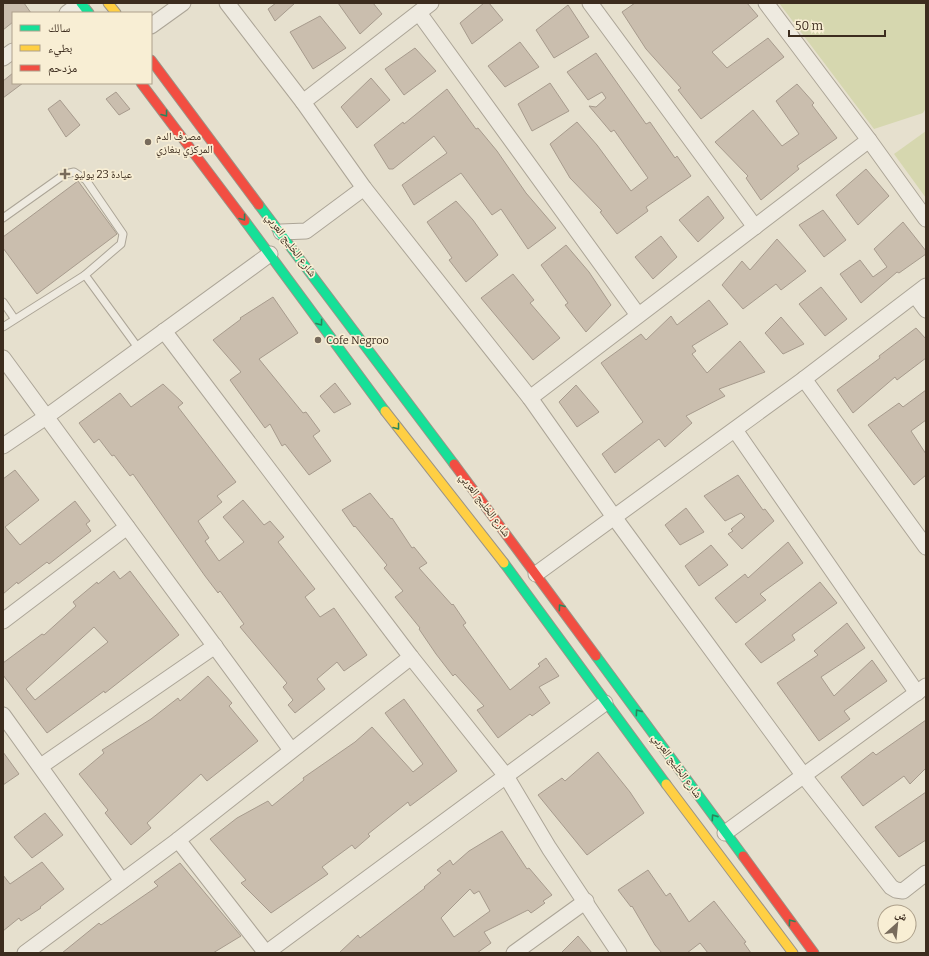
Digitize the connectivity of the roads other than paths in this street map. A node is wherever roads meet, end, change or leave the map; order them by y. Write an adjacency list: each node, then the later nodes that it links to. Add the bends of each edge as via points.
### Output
1 (81, 3): 8 (street); 9 (main road)
2 (108, 3): 10 (main road)
3 (183, 3): 12 (street)
4 (227, 3): 17 (street)
5 (431, 3): 11 (street)
6 (590, 3): 22 (street)
7 (766, 3): 18 (street)
8 (68, 12)
9 (88, 12)
10 (115, 12)
11 (418, 13): 17 (street); 31 (street)
12 (152, 25)
13 (12, 52): 14 (street)
14 (3, 58)
15 (152, 61): 24 (main road, شارع الخليج العربي)
16 (142, 84): 25 (main road, شارع الخليج العربي, one-way to 25)
17 (302, 102): 19 (street)
18 (869, 140): 21 (street); 22 (street)
19 (364, 188): 23 (street); 40 (street)
20 (3, 218): 27 (lane, via 65,174 77,174 86,180 123,234 121,244)
21 (926, 219)
22 (755, 227): 31 (street)
23 (306, 230): 24 (street); 26 (street)
24 (280, 232): 26 (main road, شارع الخليج العربي)
25 (270, 254): 34 (street); 39 (main road, شارع الخليج العربي, one-way to 39)
26 (300, 257): 38 (main road, شارع الخليج العربي)
27 (85, 275): 32 (lane); 35 (lane)
28 (920, 291): 30 (street); 37 (street)
29 (3, 302): 32 (lane)
30 (926, 310)
31 (638, 316): 40 (street)
32 (14, 318): 33 (lane)
33 (3, 327)
34 (164, 331): 35 (street); 50 (street)
35 (139, 349): 41 (street)
36 (3, 358): 41 (street)
37 (804, 379): 42 (street); 46 (street)
38 (390, 380): 39 (main road); 47 (main road, شارع الخليج العربي)
39 (370, 392): 52 (main road, شارع الخليج العربي, one-way to 52, via 522,586)
40 (530, 398): 44 (street)
41 (46, 417): 43 (street); 45 (street)
42 (734, 430): 44 (street); 51 (street)
43 (3, 446)
44 (614, 517): 47 (street); 57 (street)
45 (127, 527): 48 (street); 49 (street)
46 (926, 547)
47 (536, 574): 58 (main road, شارع الخليج العربي, one-way to 47)
48 (3, 621)
49 (215, 646): 54 (street); 55 (street)
50 (411, 657): 54 (street); 56 (street)
51 (922, 689): 57 (street)
52 (605, 703): 56 (street); 67 (main road, شارع الخليج العربي)
53 (3, 715): 55 (street)
54 (292, 750): 59 (street)
55 (41, 766): 61 (street)
56 (506, 776): 62 (street, via 549,848); 64 (street)
57 (804, 776): 58 (street); 60 (street, via 891,887 903,891)
58 (726, 833): 68 (main road, شارع الخليج العربي, one-way to 58)
59 (178, 840): 61 (street); 64 (street)
60 (926, 873)
61 (122, 881): 63 (street)
62 (586, 901): 65 (street); 66 (street)
63 (25, 953)
64 (266, 953)
65 (514, 953)
66 (619, 953)
67 (793, 953)
68 (814, 953)

